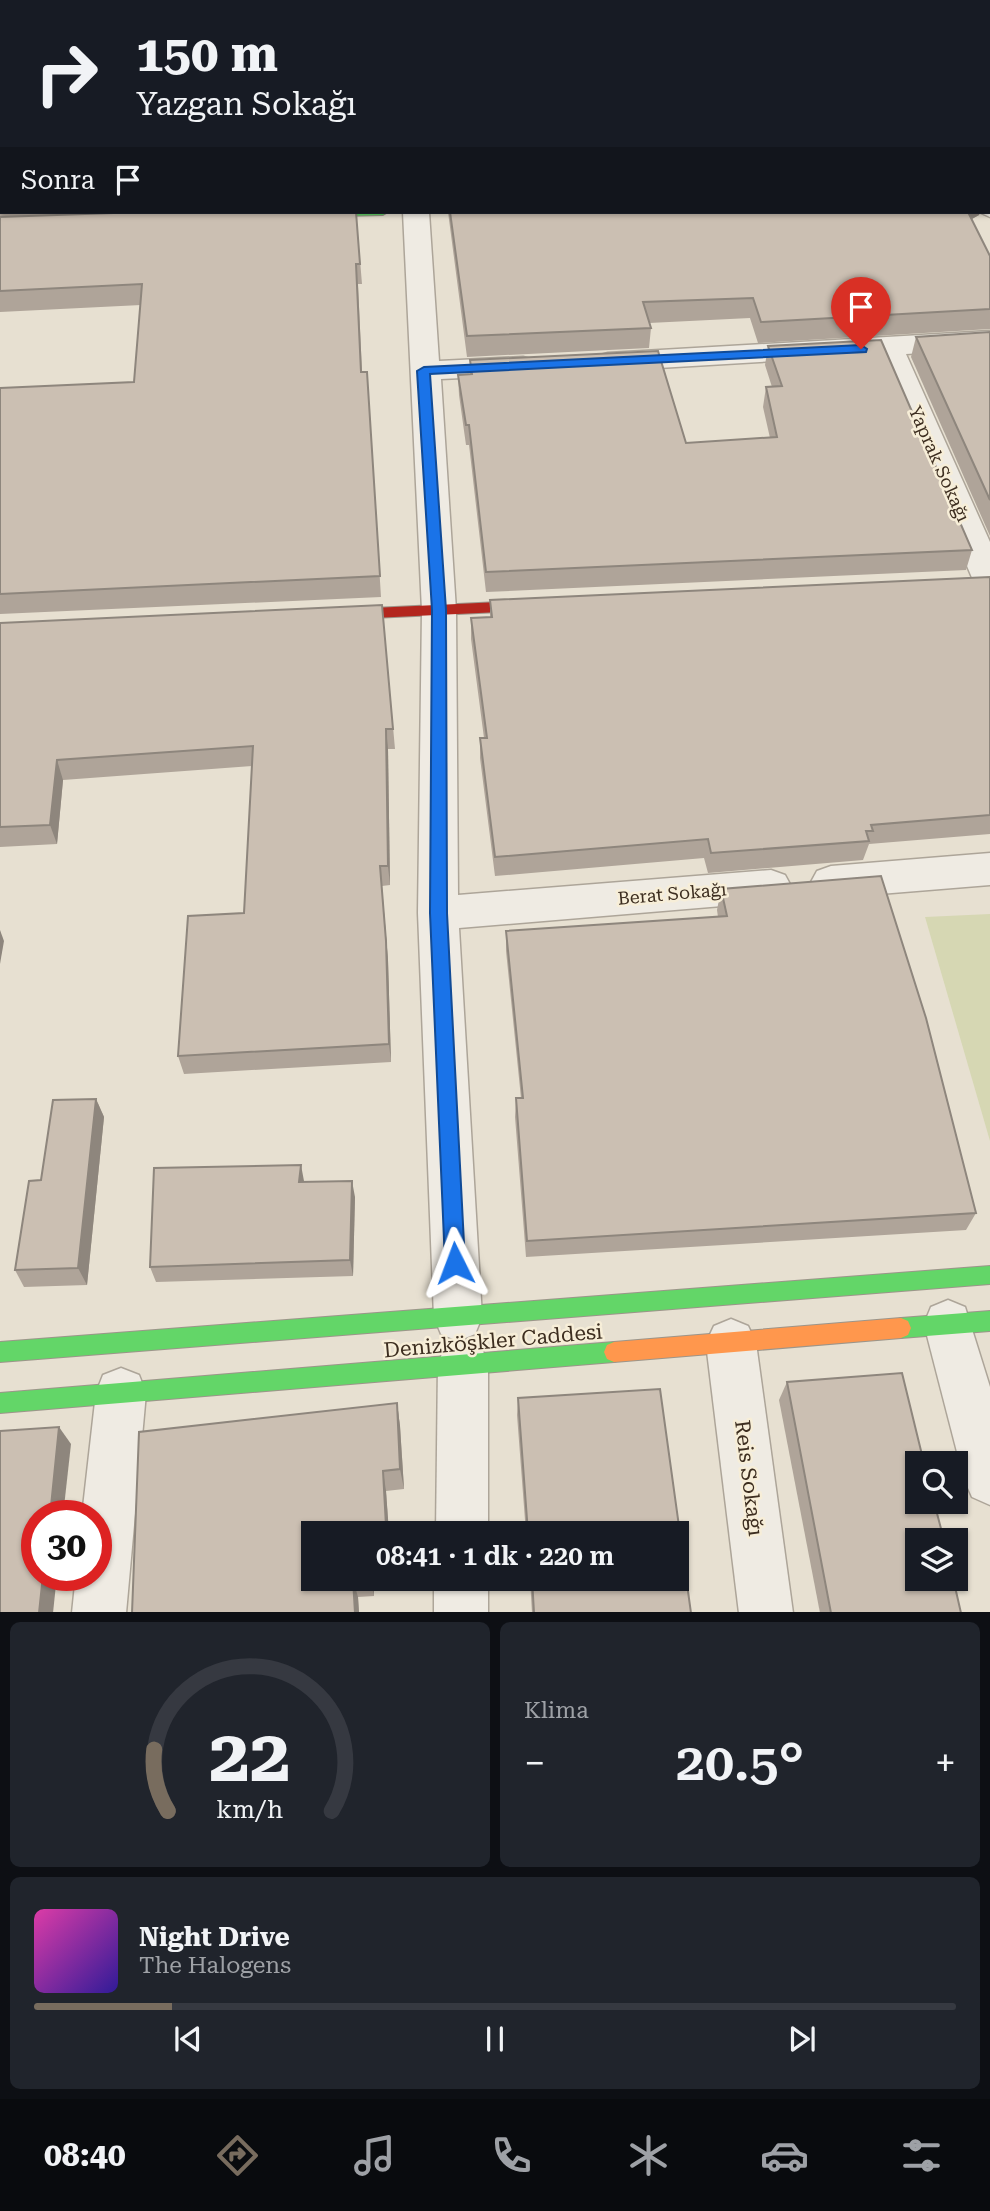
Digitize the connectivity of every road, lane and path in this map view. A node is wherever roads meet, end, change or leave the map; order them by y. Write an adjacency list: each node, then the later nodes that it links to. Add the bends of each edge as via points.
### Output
1 (335, 214): 3 (street)
2 (416, 214): 6 (street)
3 (287, 216)
4 (990, 340): 5 (street)
5 (889, 348): 6 (street); 7 (street, Yaprak Sokağı)
6 (424, 371): 9 (street)
7 (985, 582)
8 (563, 604): 9 (street)
9 (439, 610): 10 (street); 12 (street)
10 (316, 615)
11 (990, 869): 12 (street, Berat Sokağı)
12 (438, 913): 16 (street)
13 (990, 1275): 14 (street, Denizköşkler Caddesi)
14 (952, 1305): 15 (street, Denizköşkler Caddesi); 15 (street, Denizköşkler Caddesi); 20 (street)
15 (730, 1319): 16 (street, Denizköşkler Caddesi); 16 (street, Denizköşkler Caddesi); 25 (street, Reis Sokağı)
16 (460, 1340): 18 (street, Denizköşkler Caddesi); 18 (street, Denizköşkler Caddesi); 21 (street)
17 (0, 1352): 18 (street, Denizköşkler Caddesi)
18 (126, 1367): 19 (street, Denizköşkler Caddesi); 23 (street)
19 (0, 1403)
20 (990, 1479)
21 (462, 1521)
22 (461, 1591): 24 (street)
23 (99, 1612)
24 (461, 1612)
25 (766, 1612)

